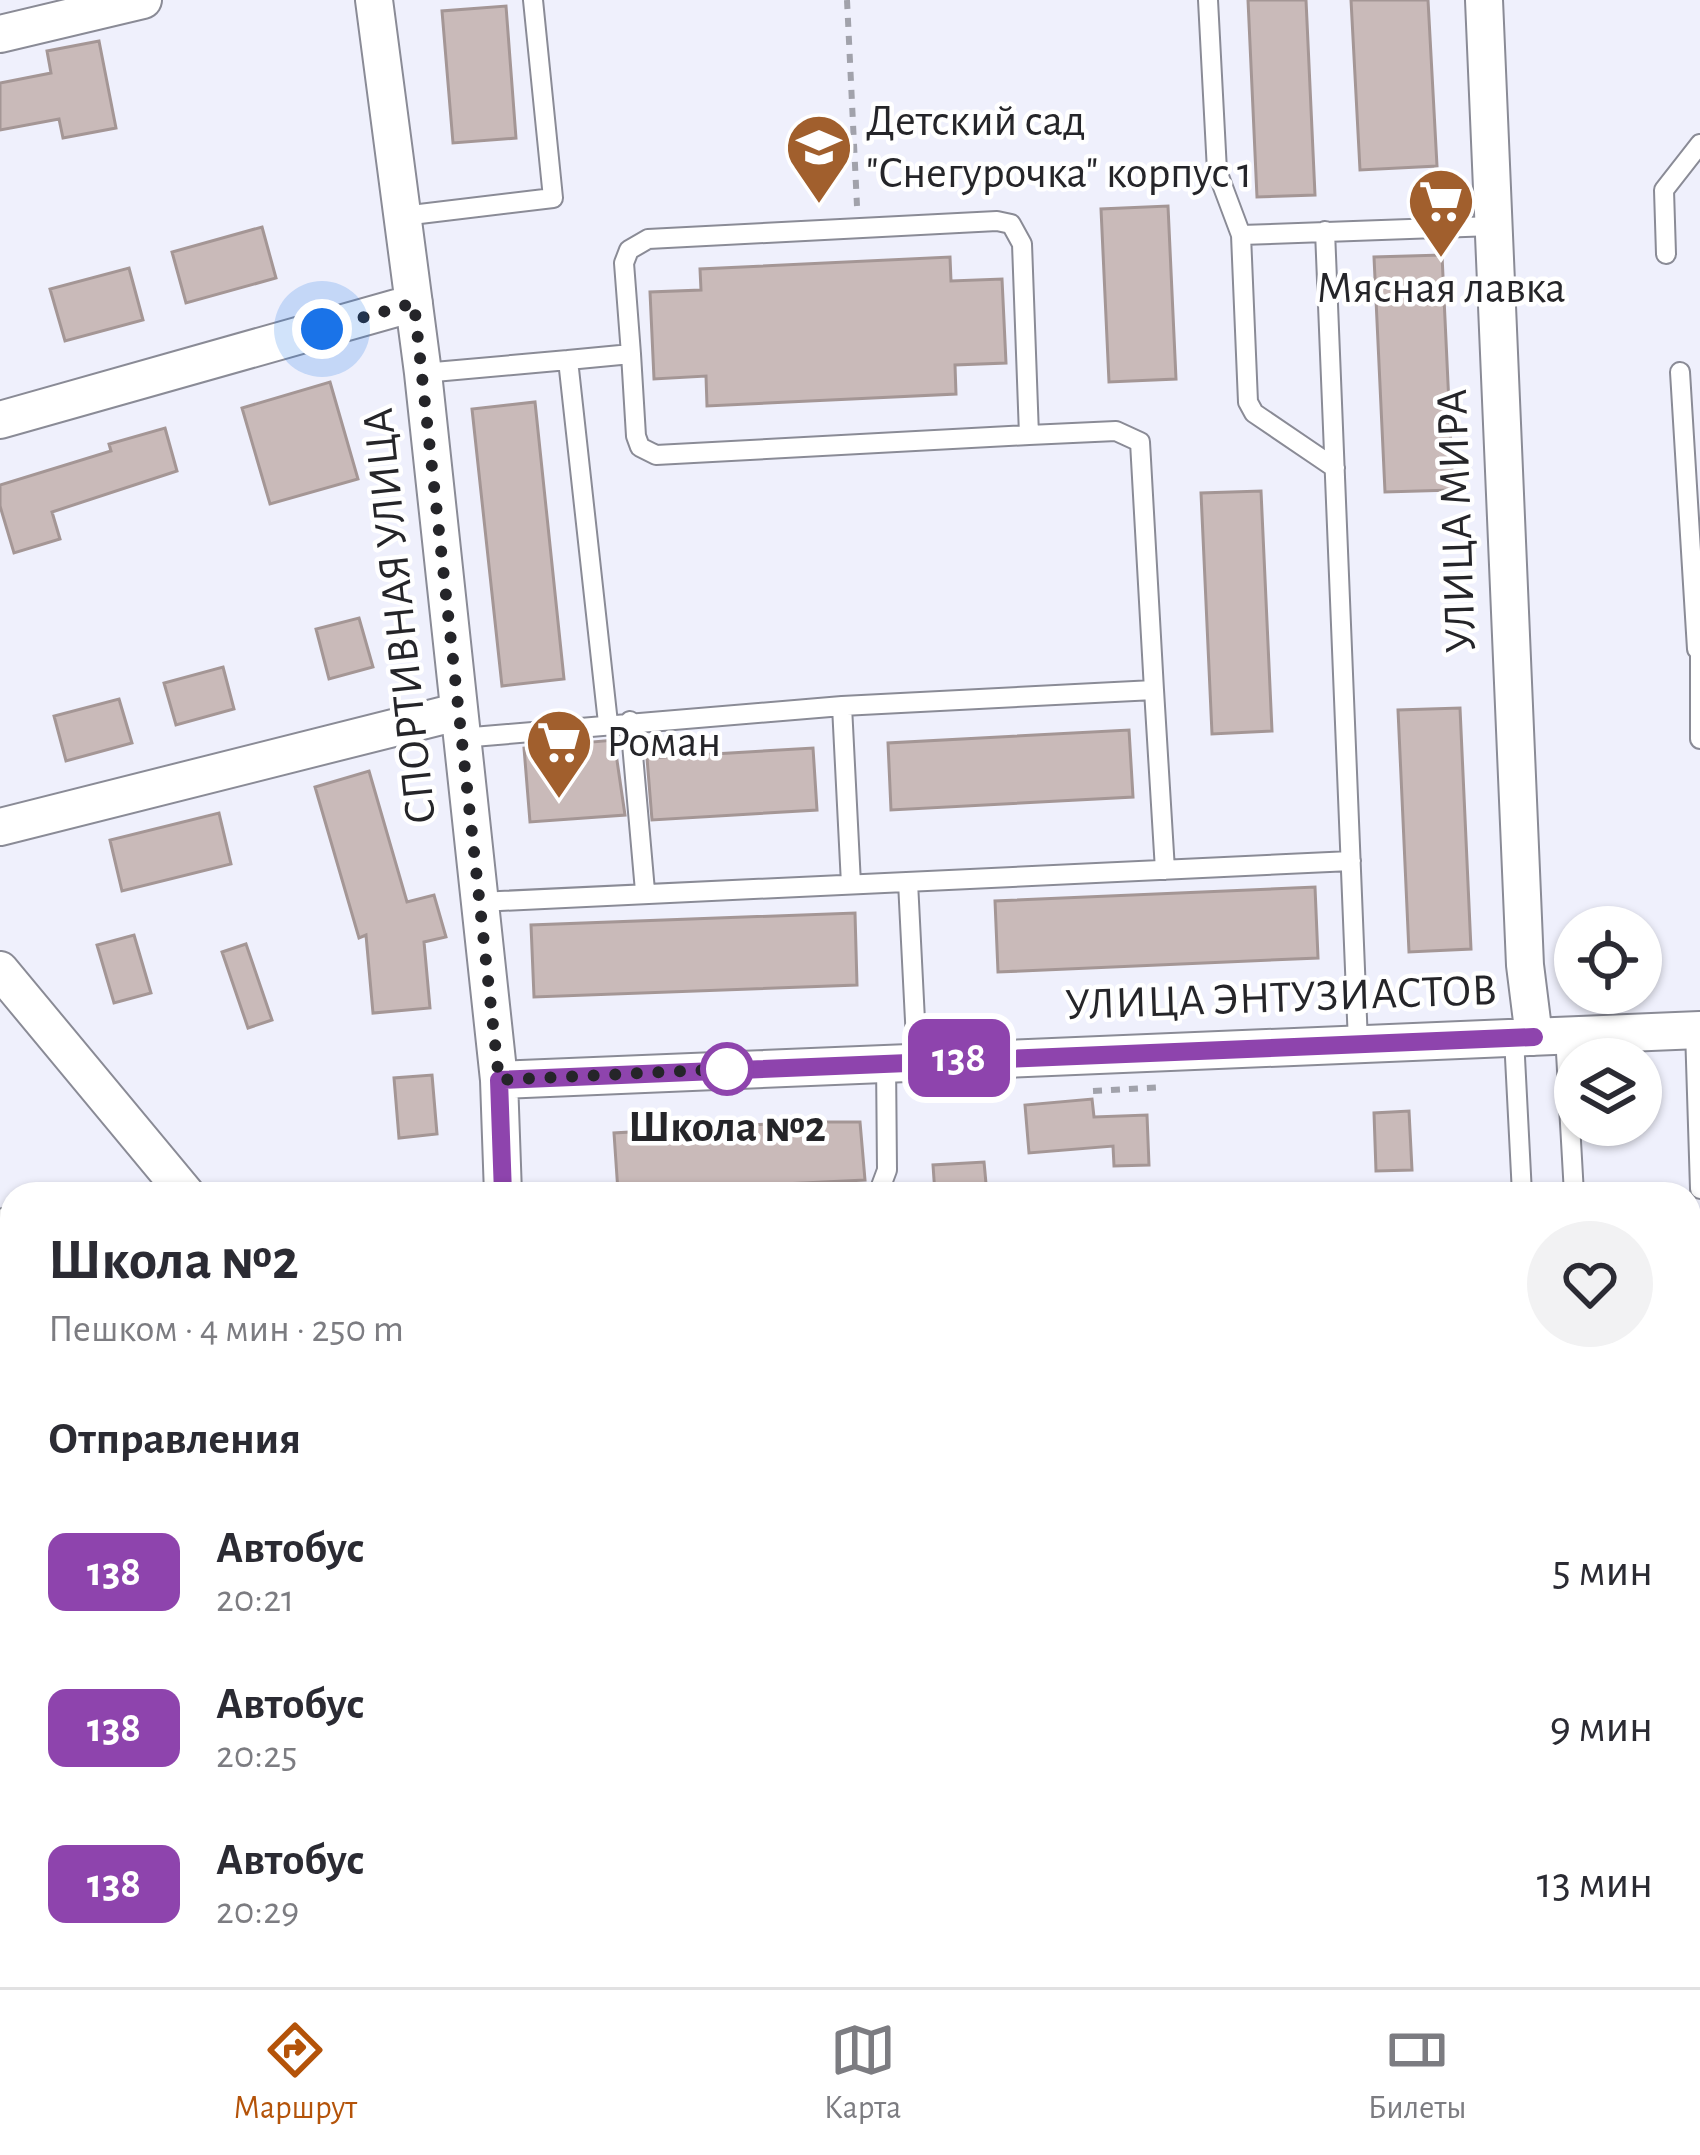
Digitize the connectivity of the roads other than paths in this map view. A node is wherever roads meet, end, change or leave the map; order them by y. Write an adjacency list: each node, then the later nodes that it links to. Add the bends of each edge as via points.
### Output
1 (143, 0): 6 (street)
2 (374, 0): 8 (street, СПОРТИВНАЯ УЛИЦА)
3 (533, 0): 8 (lane, via 553,198)
4 (1208, 0): 11 (lane, via 1217,171)
5 (1484, 0): 9 (street, УЛИЦА МИРА)
6 (0, 34)
7 (1700, 144): 12 (lane, via 1664,190)
8 (403, 216): 13 (street, СПОРТИВНАЯ УЛИЦА)
9 (1493, 226): 10 (lane); 37 (street, УЛИЦА МИРА, via 1525,965)
10 (1325, 231): 11 (lane); 20 (lane)
11 (1241, 235): 20 (lane, via 1248,402)
12 (1666, 254)
13 (414, 303): 17 (street, СПОРТИВНАЯ УЛИЦА); 18 (street)
14 (631, 354): 15 (lane); 19 (lane, via 636,436 656,455); 19 (lane, via 624,263 637,243 998,220 1019,234)
15 (568, 360): 17 (lane); 25 (lane)
16 (1680, 372): 21 (lane)
17 (423, 373): 26 (street, СПОРТИВНАЯ УЛИЦА)
18 (0, 420)
19 (1030, 435): 22 (lane, via 1116,430 1140,442)
20 (1335, 468): 29 (lane)
21 (1698, 649): 27 (lane)
22 (1154, 690): 23 (lane); 30 (lane)
23 (842, 706): 24 (lane); 32 (lane)
24 (630, 722): 25 (lane); 33 (lane)
25 (608, 723): 26 (lane)
26 (459, 725): 28 (street); 34 (street, СПОРТИВНАЯ УЛИЦА)
27 (1700, 739)
28 (0, 827)
29 (1351, 861): 30 (lane); 38 (lane)
30 (1166, 871): 31 (lane)
31 (908, 881): 32 (lane); 39 (lane)
32 (851, 884): 33 (lane)
33 (645, 891): 34 (lane)
34 (479, 902): 40 (street, СПОРТИВНАЯ УЛИЦА)
35 (0, 970): 41 (street)
36 (1698, 1030): 37 (street, УЛИЦА ЭНТУЗИАСТОВ); 46 (lane)
37 (1537, 1037): 38 (street, УЛИЦА ЭНТУЗИАСТОВ); 44 (lane); 45 (lane)
38 (1358, 1042): 39 (street, УЛИЦА ЭНТУЗИАСТОВ)
39 (901, 1060): 40 (street, УЛИЦА ЭНТУЗИАСТОВ); 43 (lane)
40 (499, 1080): 42 (street)
41 (176, 1182)
42 (503, 1182)
43 (882, 1182)
44 (1523, 1182)
45 (1571, 1182)
46 (1700, 1182)

